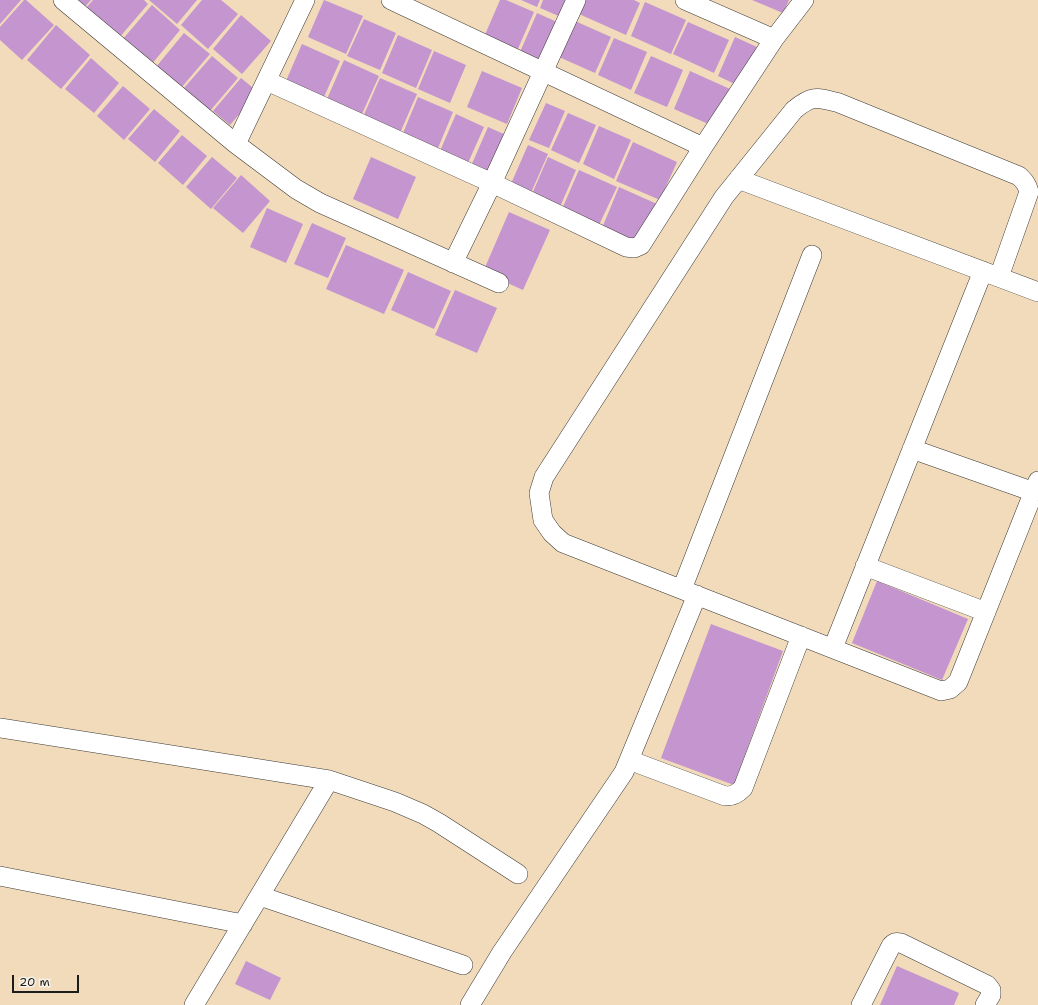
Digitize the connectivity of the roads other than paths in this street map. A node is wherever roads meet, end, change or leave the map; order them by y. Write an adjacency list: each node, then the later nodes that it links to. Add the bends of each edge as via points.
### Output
1 (63, 0): 10 (street)
2 (305, 0): 9 (street)
3 (391, 0): 8 (street)
4 (576, 0): 8 (street)
5 (684, 0): 7 (street)
6 (804, 0): 7 (street)
7 (774, 39): 11 (street)
8 (543, 72): 11 (street); 13 (street)
9 (267, 81): 10 (street); 13 (street)
10 (236, 144): 15 (street, via 296,189)
11 (703, 147): 13 (street, via 644,241 634,248 626,247)
12 (738, 179): 16 (street); 16 (street, via 794,110 805,101 816,98 839,103 1019,176 1025,182 1029,192); 22 (street, via 544,477 539,493 543,520 563,543)
13 (492, 183): 15 (street)
14 (812, 255): 22 (street)
15 (453, 263): 17 (street)
16 (991, 274): 18 (street); 19 (street)
17 (499, 283)
18 (1038, 292)
19 (912, 449): 20 (street); 21 (street)
20 (1036, 487): 23 (street)
21 (865, 566): 23 (street); 25 (street)
22 (689, 592): 24 (street); 27 (street)
23 (986, 612): 25 (street, via 958,682 950,689 941,691)
24 (801, 636): 25 (street); 27 (street, via 743,788 738,793 725,796)
25 (833, 648)
26 (0, 728): 28 (street)
27 (629, 760): 35 (street, via 624,772 502,952)
28 (329, 780): 29 (street, via 423,814); 31 (street)
29 (518, 874)
30 (0, 876): 32 (street)
31 (260, 896): 32 (street); 33 (street)
32 (243, 924): 34 (street)
33 (463, 965)
34 (194, 1005)
35 (470, 1005)
36 (861, 1005): 37 (street, via 891,946 897,942 987,985 991,995)
37 (985, 1005)

